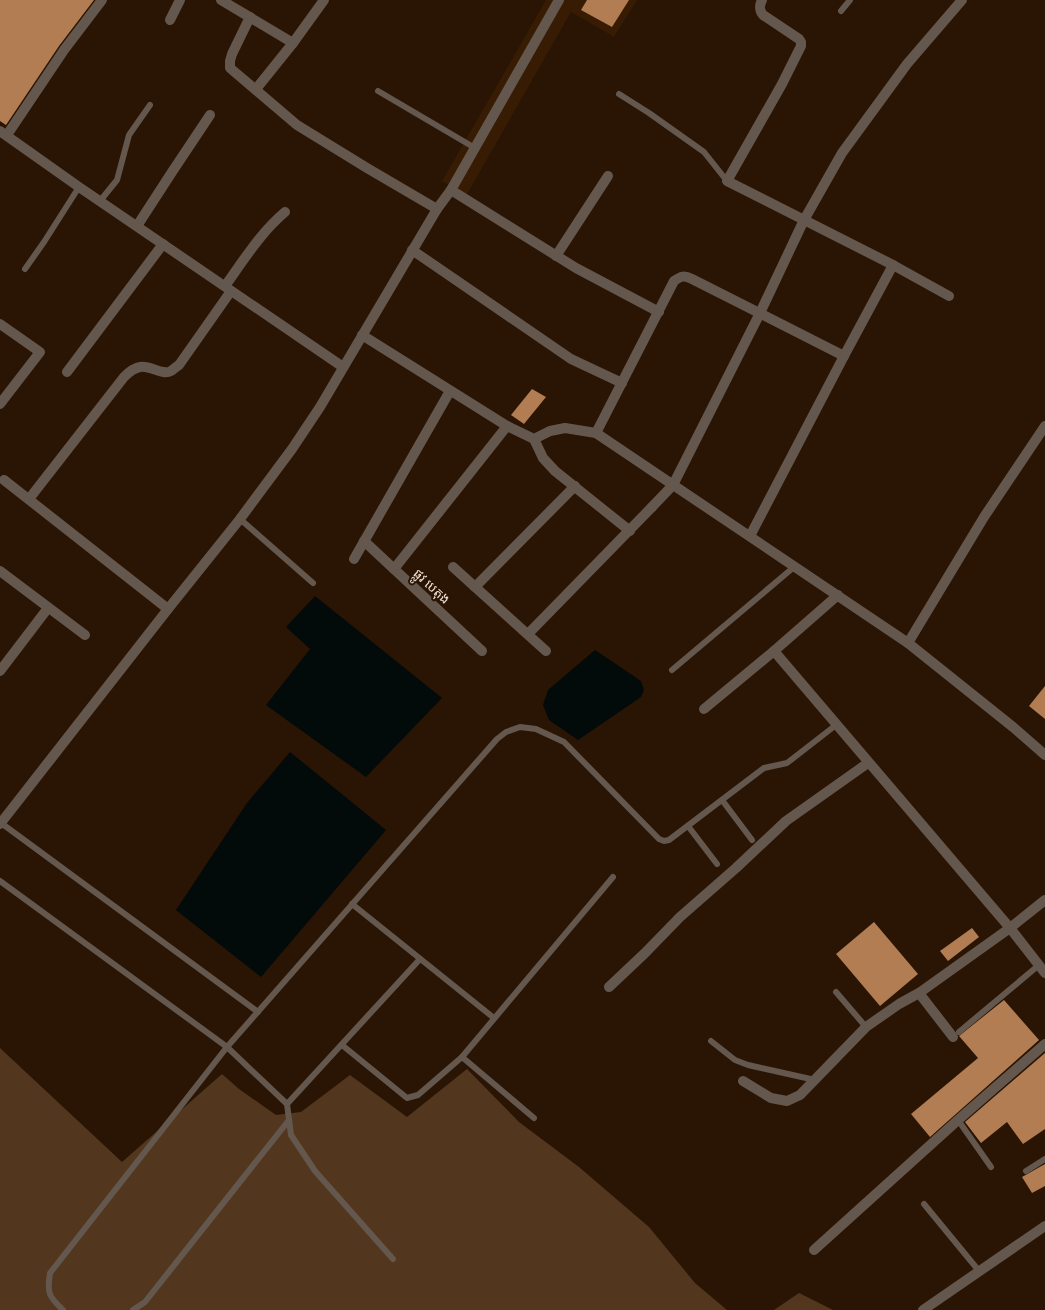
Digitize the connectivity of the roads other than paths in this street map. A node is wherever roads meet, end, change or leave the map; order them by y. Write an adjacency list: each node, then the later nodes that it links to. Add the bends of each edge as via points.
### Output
1 (102, 0): 18 (street)
2 (180, 0): 11 (street)
3 (222, 0): 10 (street)
4 (324, 0): 12 (street)
5 (559, 0): 19 (street)
6 (762, 0): 21 (street, via 760,10 763,15 799,39 801,46)
7 (850, 0): 9 (lane)
8 (962, 0): 27 (street, via 907,64 860,127 842,153)
9 (841, 11)
10 (250, 17): 12 (street); 13 (street, via 230,61 230,68)
11 (170, 20)
12 (293, 43): 13 (street)
13 (256, 89): 25 (street, via 297,125)
14 (378, 91): 19 (lane)
15 (619, 94): 21 (lane, via 704,152)
16 (150, 105): 24 (lane, via 129,135 117,180)
17 (210, 115): 28 (street)
18 (3, 133): 22 (street)
19 (475, 148): 23 (street)
20 (608, 176): 31 (street)
21 (727, 182): 27 (street)
22 (79, 187): 24 (street); 33 (lane)
23 (452, 190): 25 (street); 31 (street)
24 (100, 201): 28 (street)
25 (437, 209): 30 (street)
26 (285, 212): 34 (street, via 264,233)
27 (804, 220): 32 (street); 37 (street)
28 (137, 226): 29 (street)
29 (163, 244): 34 (street); 42 (street)
30 (412, 250): 39 (street); 43 (street, via 571,359)
31 (556, 256): 36 (street)
32 (894, 265): 35 (street); 40 (street)
33 (25, 269)
34 (228, 288): 41 (street); 53 (street, via 179,364 171,372 142,366 133,369 124,377)
35 (948, 296)
36 (659, 312): 37 (street, via 674,281 680,276 686,276); 43 (street)
37 (760, 313): 40 (street); 51 (street)
38 (0, 324): 45 (street, via 40,352)
39 (362, 336): 41 (street); 44 (street)
40 (844, 356): 56 (street)
41 (343, 367): 54 (street, via 292,449)
42 (67, 372)
43 (622, 383): 48 (street)
44 (450, 391): 46 (street); 57 (street)
45 (0, 404)
46 (507, 426): 49 (street); 61 (street)
47 (1045, 426): 70 (street, via 984,517)
48 (596, 433): 49 (street, via 565,428 550,431); 51 (street)
49 (534, 440): 52 (street, via 543,458)
50 (4, 480): 53 (street)
51 (673, 485): 55 (street); 56 (street)
52 (575, 486): 55 (street); 64 (street)
53 (29, 499): 67 (street)
54 (240, 519): 63 (lane); 67 (street)
55 (630, 531): 68 (street)
56 (750, 536): 60 (street)
57 (364, 542): 58 (street); 61 (street, ផ្លូវ បេតុង)
58 (354, 559)
59 (453, 567): 64 (street)
60 (794, 567): 65 (street); 74 (lane)
61 (394, 569): 71 (street, ផ្លូវ បេតុង)
62 (0, 572): 66 (street)
63 (313, 583)
64 (475, 587): 68 (street)
65 (838, 595): 70 (street); 73 (street)
66 (48, 608): 69 (street); 75 (street)
67 (168, 609): 81 (street)
68 (528, 634): 72 (street)
69 (85, 635)
70 (908, 643): 78 (street)
71 (482, 651)
72 (546, 651)
73 (774, 651): 76 (street); 77 (street)
74 (672, 670)
75 (0, 671)
76 (704, 709)
77 (836, 725): 79 (street); 80 (lane, via 787,763 764,768)
78 (1045, 755)
79 (868, 763): 89 (street); 93 (street, via 786,821 680,917)
80 (722, 800): 82 (lane); 83 (lane)
81 (0, 823): 96 (lane)
82 (688, 826): 84 (lane); 88 (lane, via 668,840 659,839 564,742 536,729 520,727 506,732 497,739)
83 (752, 840)
84 (717, 864)
85 (613, 877): 97 (lane)
86 (0, 881): 103 (lane)
87 (1045, 900): 89 (street)
88 (352, 904): 90 (lane); 96 (lane)
89 (1010, 928): 91 (street); 95 (street)
90 (420, 959): 97 (lane); 101 (lane)
91 (1039, 965): 92 (street); 99 (lane)
92 (1045, 973)
93 (609, 987)
94 (836, 992): 98 (lane)
95 (919, 993): 98 (street); 99 (street)
96 (258, 1012): 103 (lane)
97 (494, 1018): 104 (lane)
98 (866, 1027): 105 (street)
99 (956, 1035)
100 (711, 1041): 105 (lane, via 735,1060 748,1065)
101 (342, 1044): 104 (lane, via 407,1098 418,1095); 107 (lane)
102 (1045, 1044): 110 (street)
103 (227, 1048): 107 (lane); 119 (lane, via 50,1272 48,1288 54,1302)
104 (462, 1057): 108 (lane)
105 (815, 1080): 106 (street, via 800,1095 787,1101 771,1098)
106 (743, 1081)
107 (287, 1104): 109 (lane)
108 (534, 1118)
109 (289, 1120): 117 (lane, via 291,1135 315,1171); 120 (lane, via 145,1302)
110 (958, 1120): 112 (lane); 116 (street)
111 (1045, 1159): 113 (lane)
112 (991, 1167)
113 (1026, 1171)
114 (924, 1204): 118 (lane)
115 (1045, 1226): 118 (street)
116 (814, 1250)
117 (393, 1259)
118 (979, 1271): 121 (street)
119 (63, 1310)
120 (134, 1310)
121 (923, 1310)

